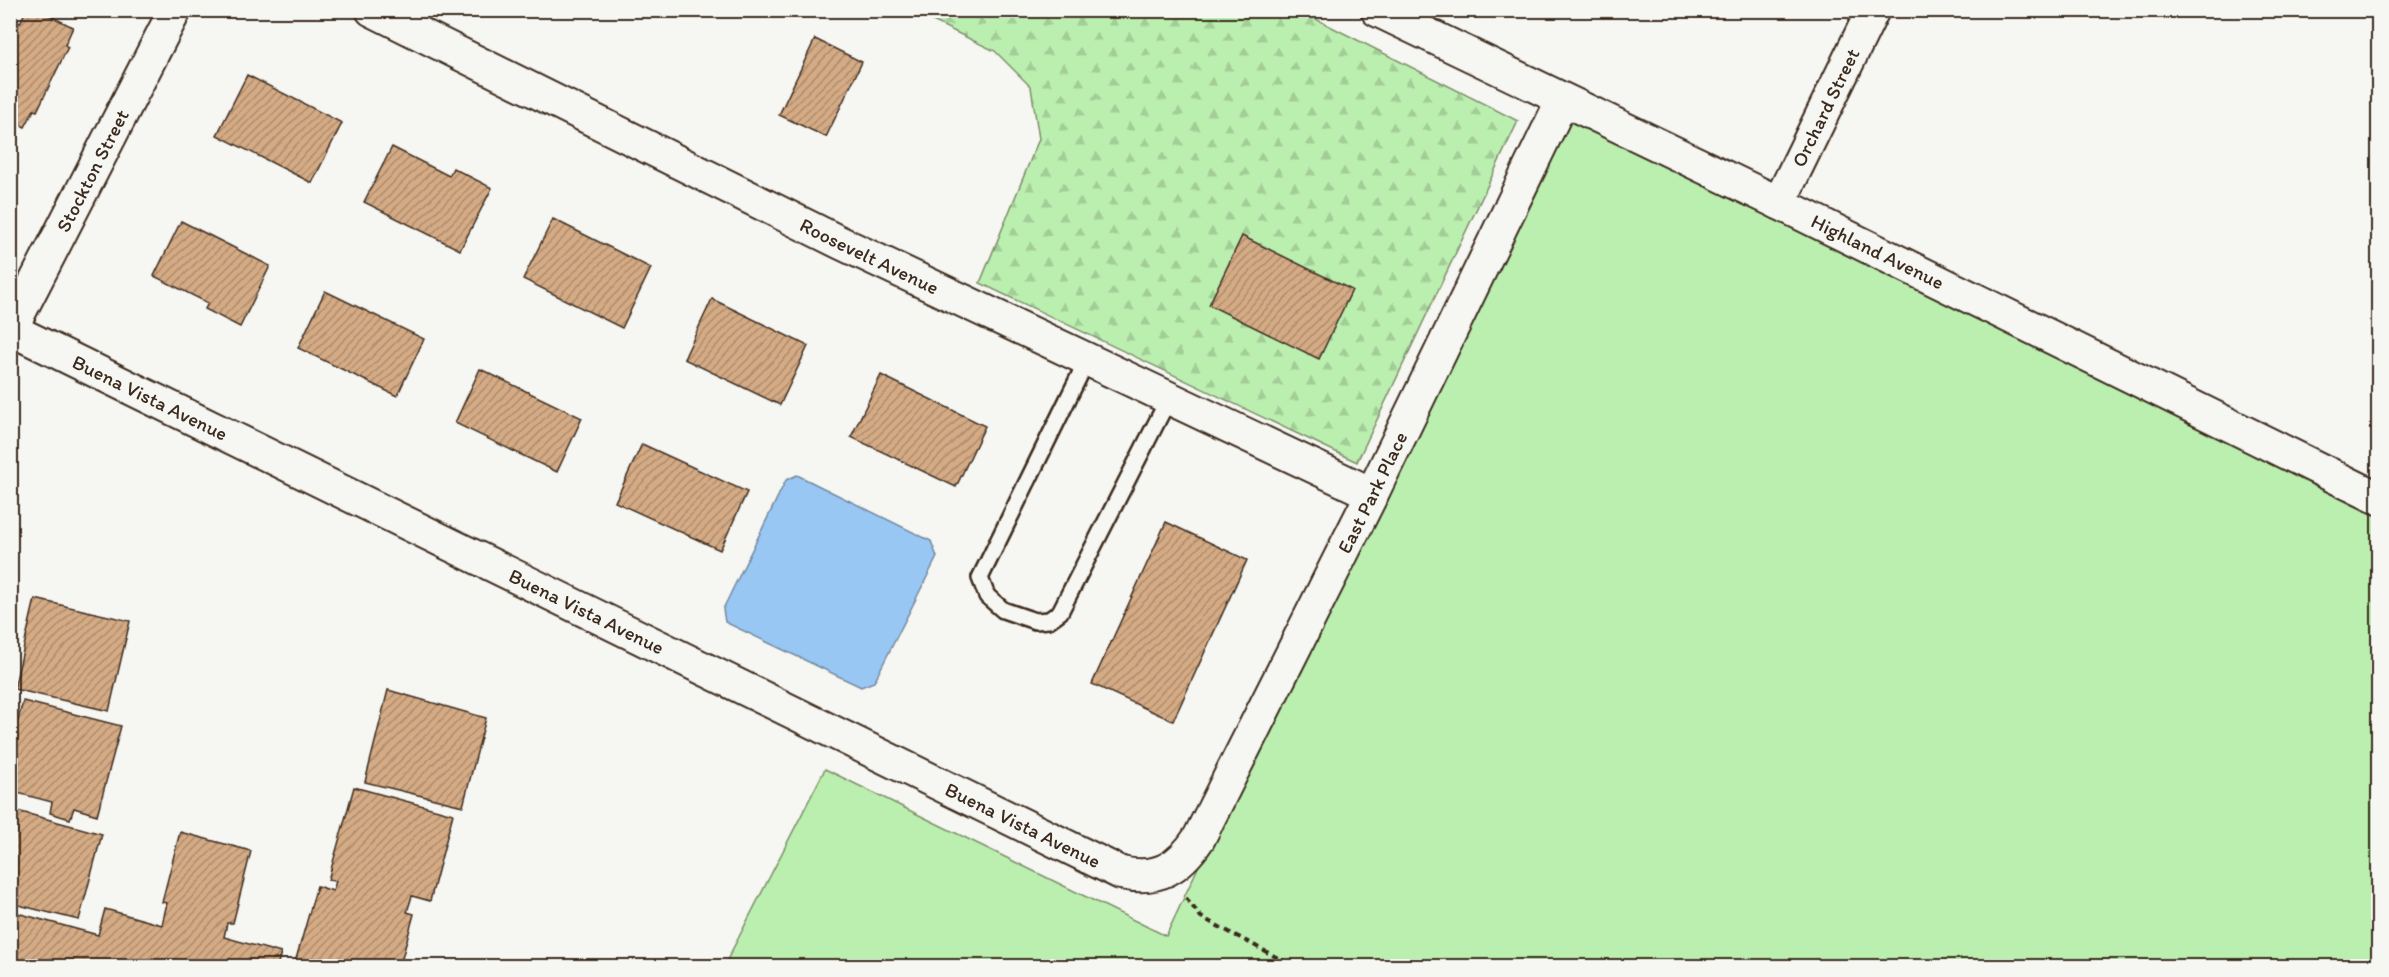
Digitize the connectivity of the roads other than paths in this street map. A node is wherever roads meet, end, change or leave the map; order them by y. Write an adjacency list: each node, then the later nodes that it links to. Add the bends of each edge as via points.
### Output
1 (175, 10): 7 (street, Stockton Street)
2 (372, 10): 8 (street, Roosevelt Avenue, via 841,243)
3 (1377, 10): 5 (street, Highland Avenue)
4 (1873, 10): 6 (street, Orchard Street)
5 (1562, 101): 6 (street, Highland Avenue); 10 (street, East Park Place)
6 (1779, 203): 11 (street, Highland Avenue)
7 (11, 329): 12 (street, Buena Vista Avenue, via 1121,873 1141,877)
8 (1088, 360): 9 (street, Roosevelt Avenue); 9 (lane, via 980,578 987,596 1003,610 1035,621 1049,620 1060,612)
9 (1169, 398): 10 (street, Roosevelt Avenue)
10 (1372, 494): 12 (street, East Park Place, via 1199,838 1187,856)
11 (2379, 498)
12 (1166, 871)

